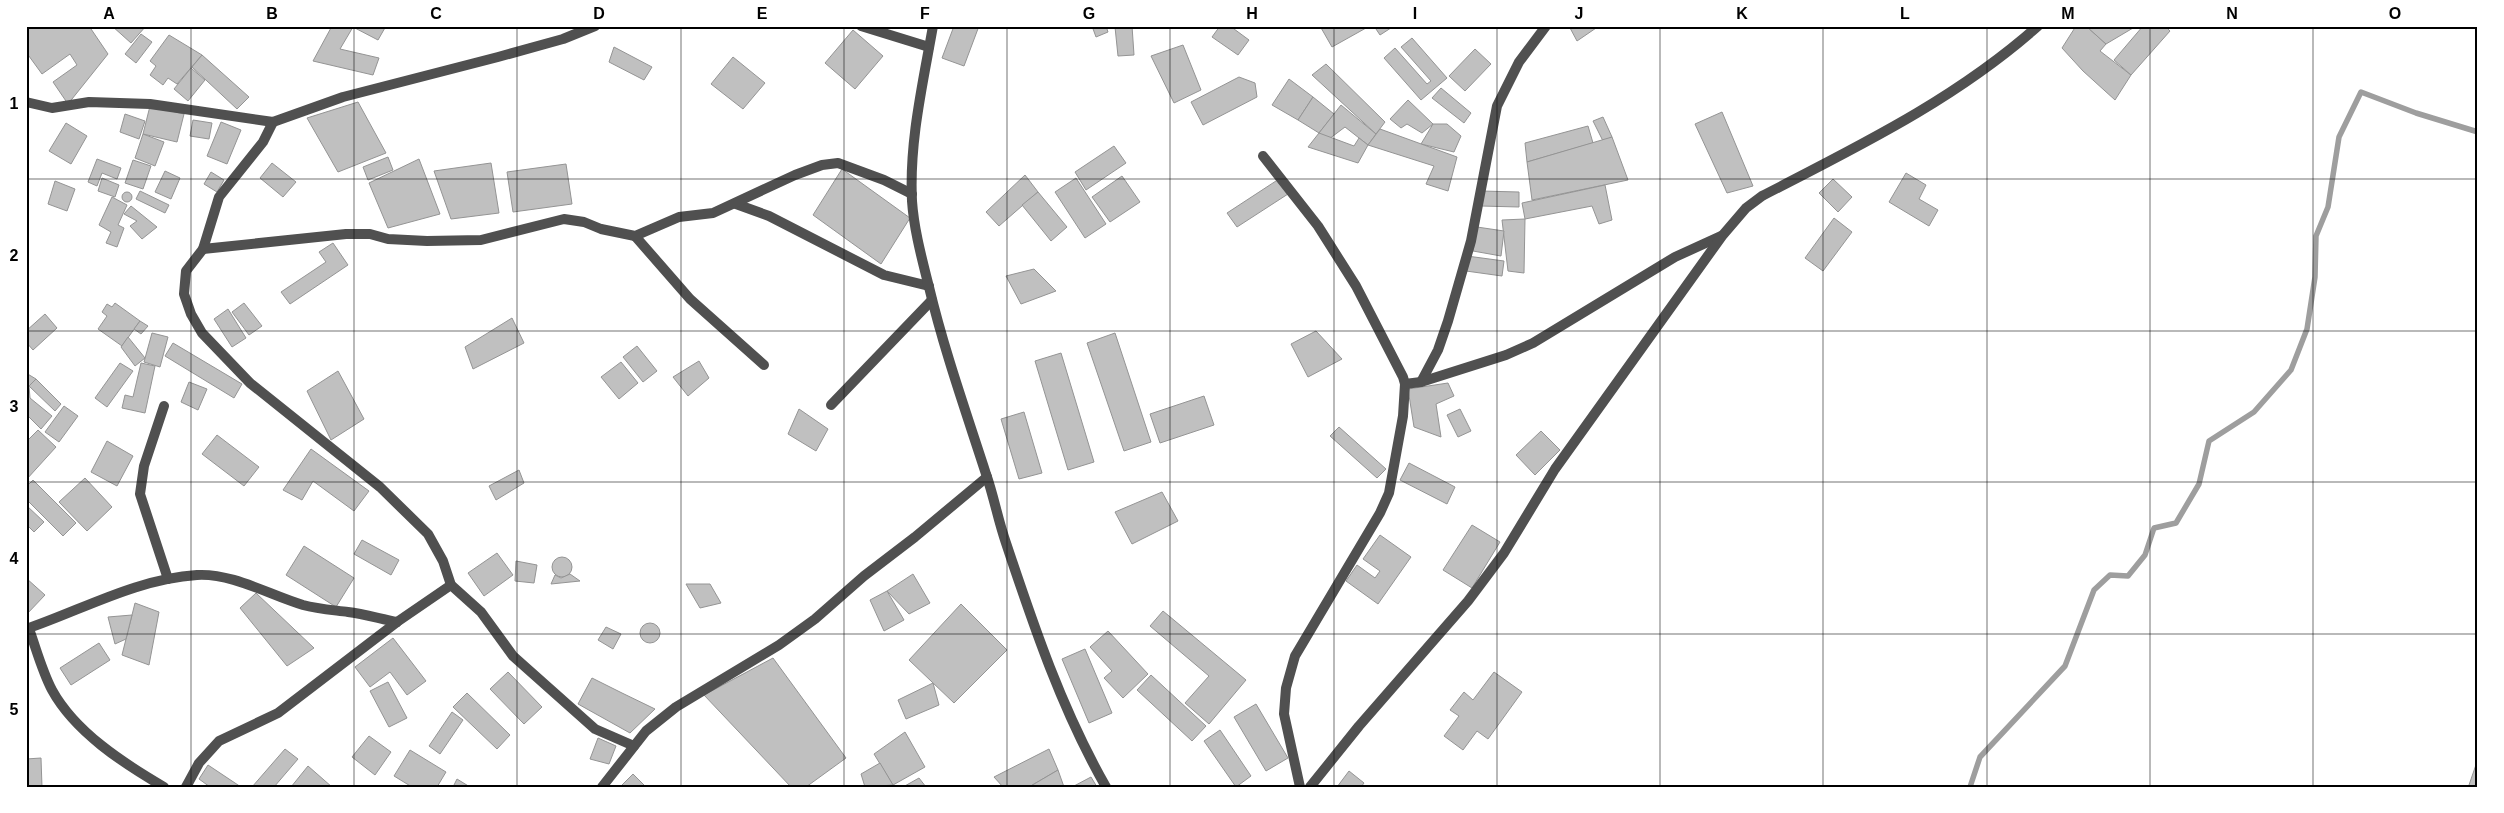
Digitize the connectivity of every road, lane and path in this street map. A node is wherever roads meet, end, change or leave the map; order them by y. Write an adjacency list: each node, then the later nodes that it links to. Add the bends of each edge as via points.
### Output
1 (595, 26): 8 (street, via 564,39 343,97)
2 (861, 26): 6 (street)
3 (933, 26): 6 (street)
4 (1546, 26): 18 (street, via 1519,62 1498,106 1487,148 1471,241 1438,350)
5 (2038, 26): 13 (street, via 1983,70 1899,126 1762,196 1746,208)
6 (929, 47): 10 (street, via 918,120)
7 (26, 102): 8 (street, via 52,108 89,102 150,104)
8 (274, 122): 14 (street, via 263,142 219,197)
9 (1263, 156): 19 (street, via 1318,226 1356,286)
10 (912, 194): 11 (street, via 838,163 795,175); 15 (street)
11 (736, 204): 12 (street, via 713,213 679,217); 15 (street, via 769,216 884,275)
12 (635, 236): 14 (street, via 564,219 481,240 427,241 346,234); 17 (street, via 690,299)
13 (1722, 236): 18 (street, via 1675,257 1532,343 1506,355); 33 (street, via 1554,469 1504,553 1468,602)
14 (203, 249): 24 (street, via 186,271 184,294 202,333 250,382 380,488 428,534 443,560)
15 (929, 286): 16 (street)
16 (932, 300): 20 (street); 22 (street)
17 (764, 365)
18 (1421, 382): 19 (street)
19 (1405, 384): 32 (street, via 1403,416 1389,493 1296,656 1286,688 1284,714)
20 (831, 405)
21 (164, 406): 23 (street, via 144,466 140,494)
22 (987, 477): 27 (street, via 815,619 676,706 646,731); 31 (street, via 1006,542 1057,687)
23 (168, 579): 25 (street, via 199,575 233,581 316,608); 26 (street, via 93,601)
24 (451, 585): 25 (street); 27 (street, via 481,612 513,656 557,697 595,729)
25 (397, 622): 28 (street, via 278,713 219,741 199,763)
26 (27, 629): 29 (street, via 52,689 71,717 109,750)
27 (634, 746): 30 (street)
28 (191, 785)
29 (164, 787)
30 (602, 787)
31 (1106, 787)
32 (1300, 787)
33 (1310, 787)

